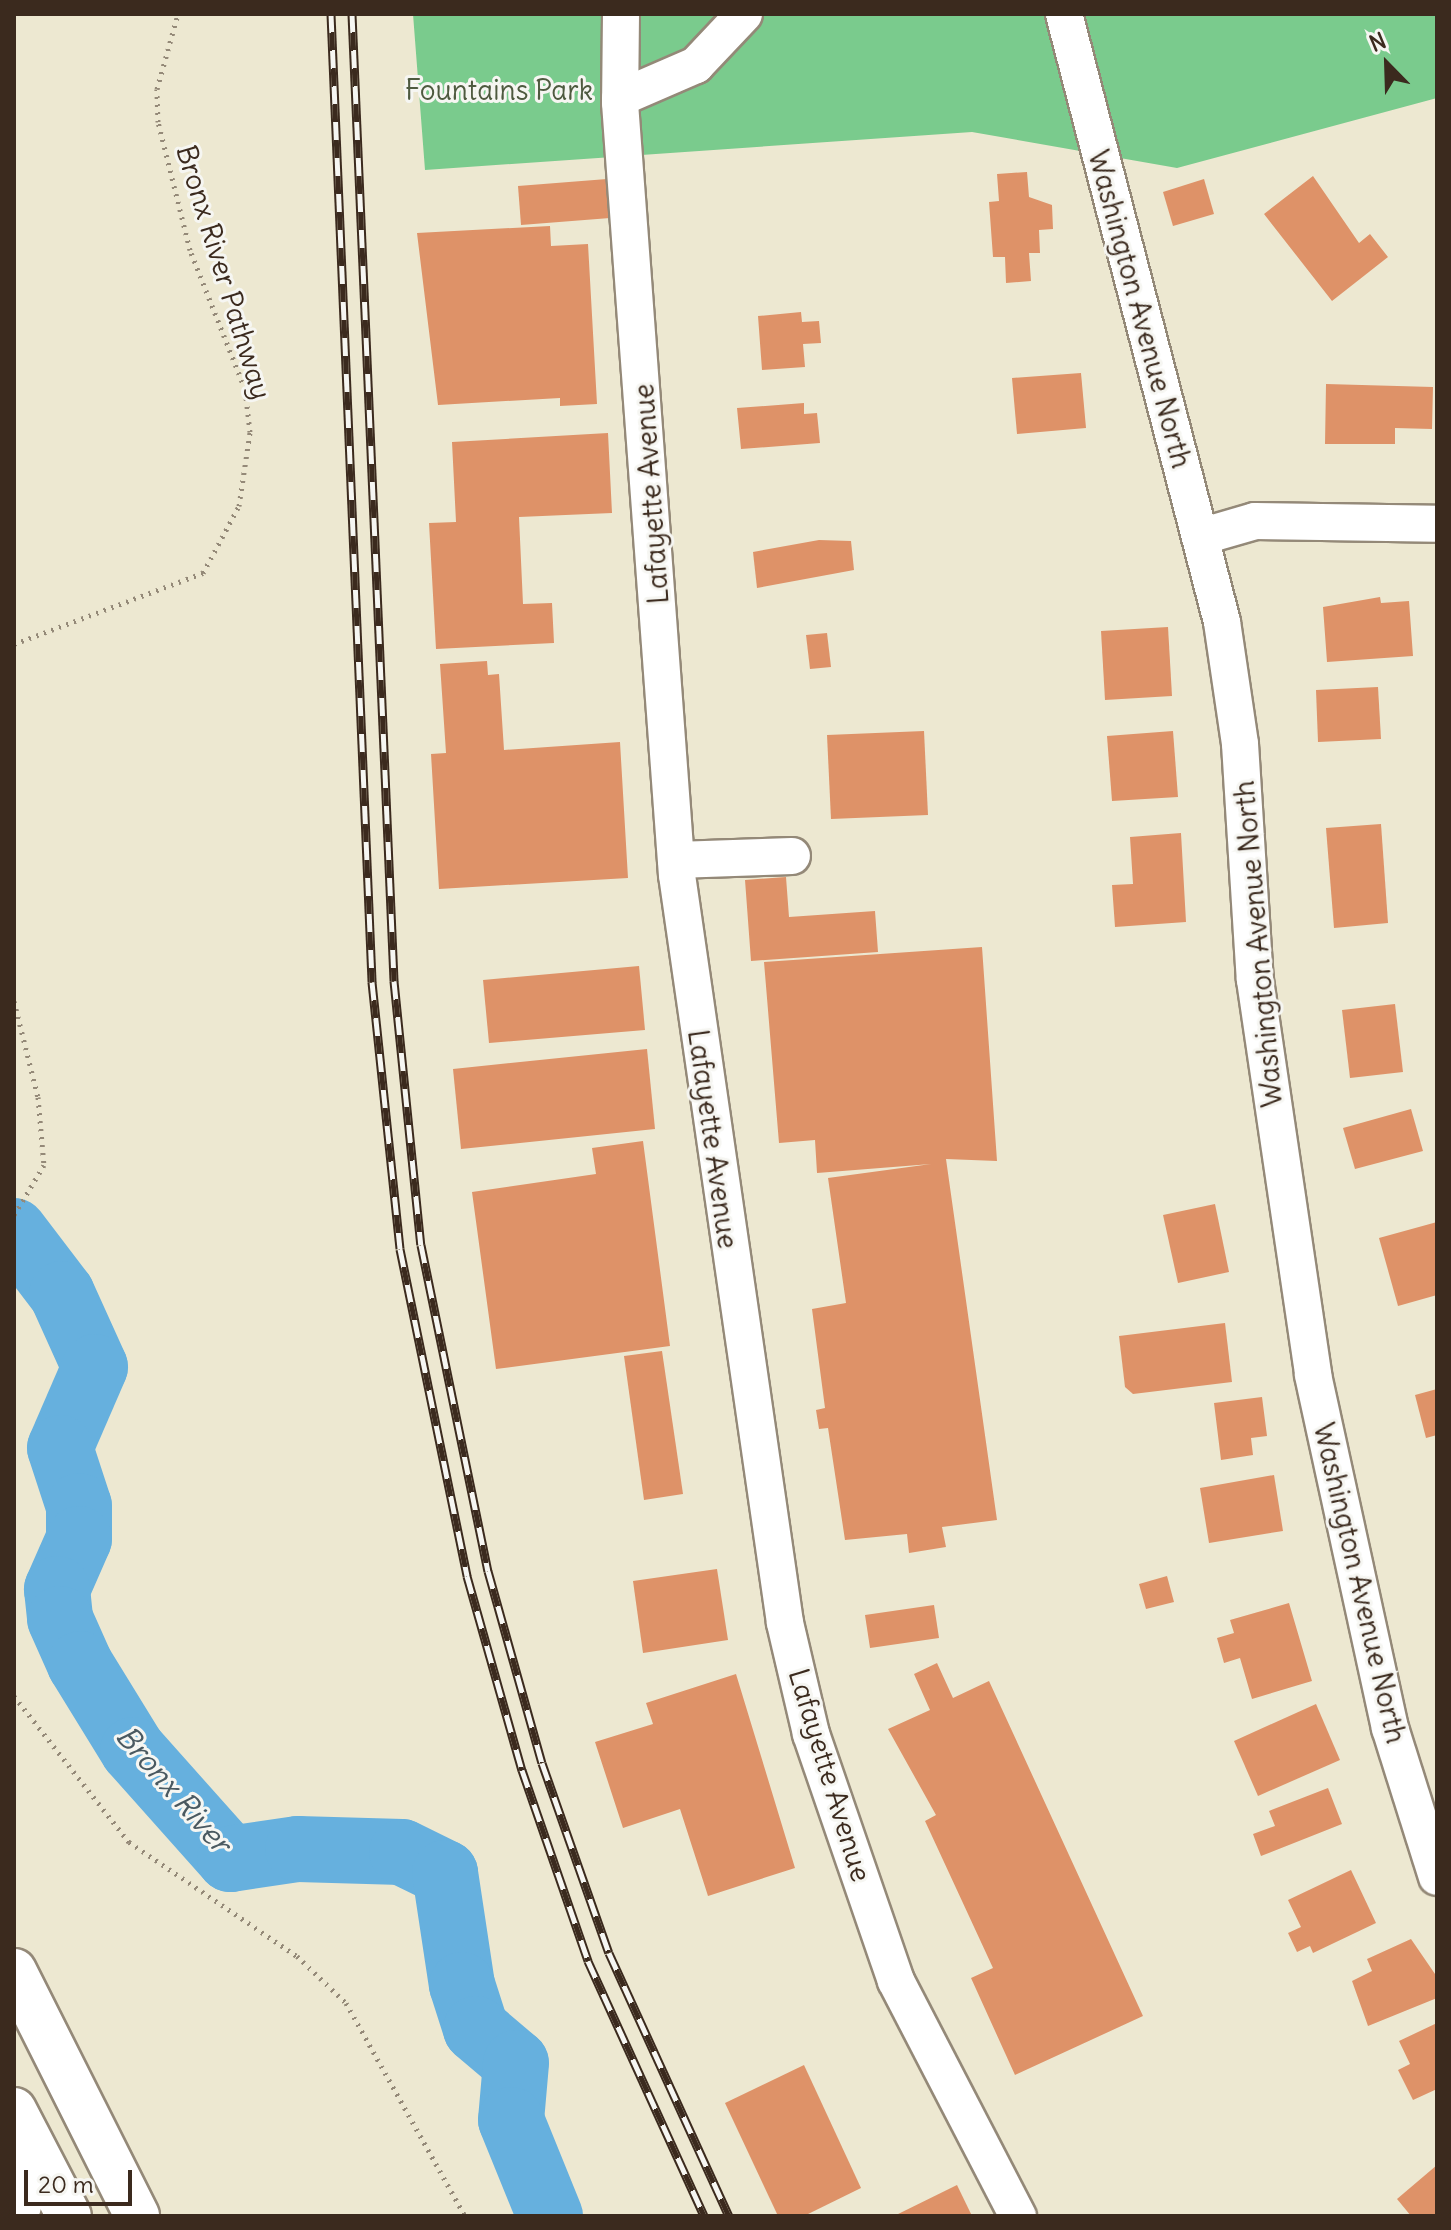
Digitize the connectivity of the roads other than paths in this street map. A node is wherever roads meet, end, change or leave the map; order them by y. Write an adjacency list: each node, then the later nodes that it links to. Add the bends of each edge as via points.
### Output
1 (621, 14): 4 (street, Lafayette Avenue)
2 (744, 14): 4 (street, via 696,65)
3 (1064, 14): 6 (street, Washington Avenue North)
4 (620, 98): 8 (street, Lafayette Avenue)
5 (1437, 524): 6 (street, via 1255,521)
6 (1200, 537): 9 (street, Washington Avenue North, via 1240,744 1255,980 1313,1375 1390,1728)
7 (792, 856): 8 (street)
8 (676, 860): 15 (street, Lafayette Avenue, via 739,1335 785,1623 811,1734 896,1981)
9 (1437, 1877)
10 (14, 1971): 14 (highway)
11 (16, 2114): 12 (highway, via 27,2178); 13 (highway)
12 (16, 2216)
13 (69, 2216)
14 (137, 2216)
15 (1018, 2216)

